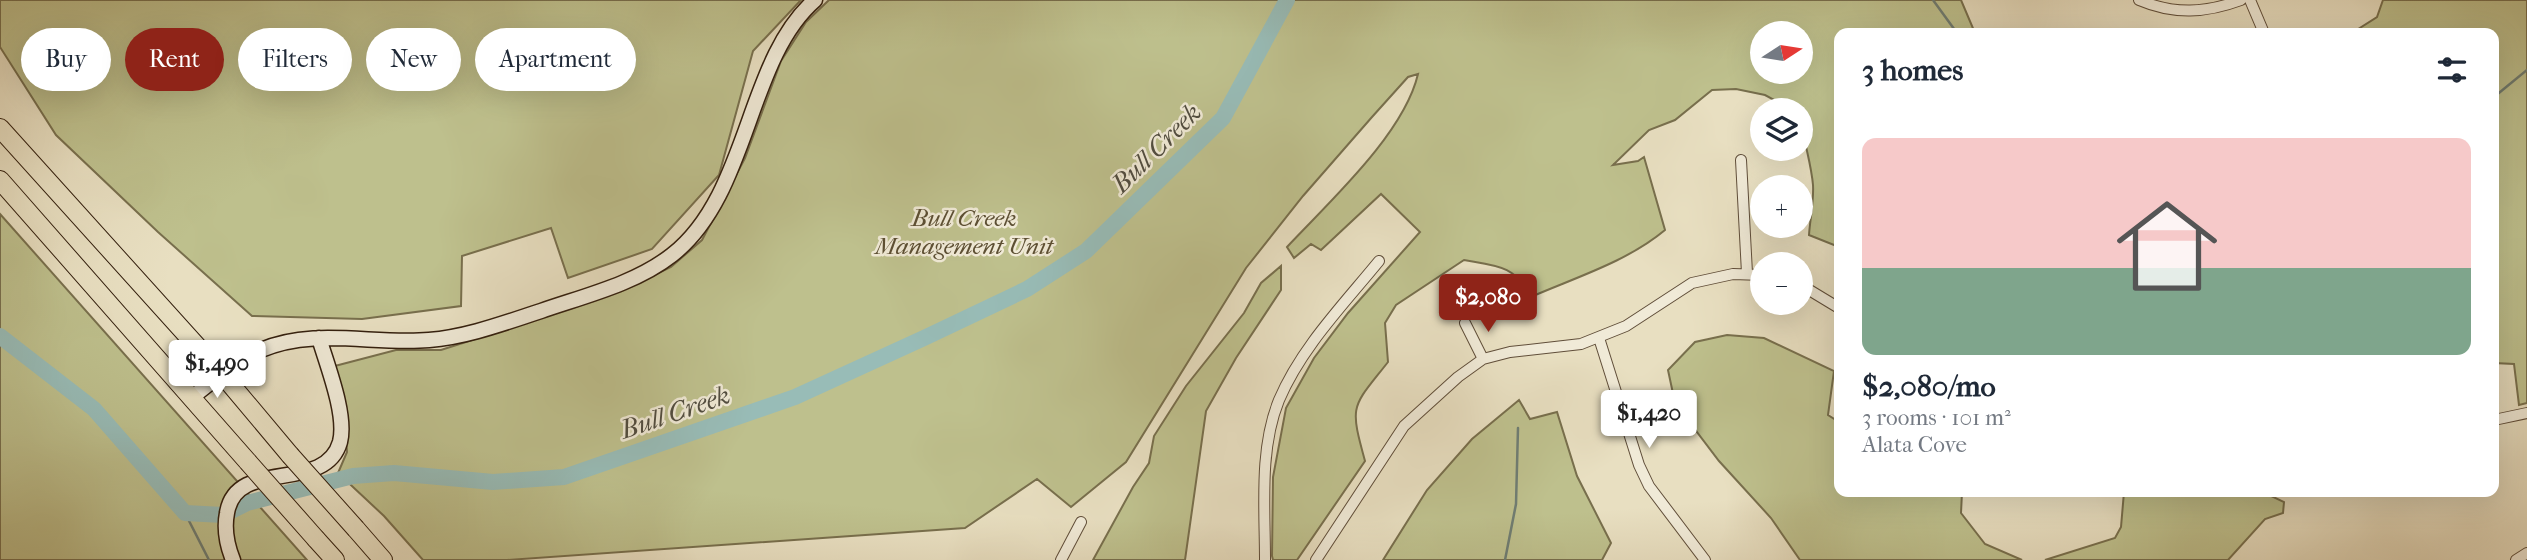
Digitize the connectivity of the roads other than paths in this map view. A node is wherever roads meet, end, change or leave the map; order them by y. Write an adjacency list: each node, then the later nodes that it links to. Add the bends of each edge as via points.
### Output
1 (815, 0): 16 (main road, via 783,42 718,194 691,237 672,255 593,294 448,338)
2 (2139, 0): 5 (street)
3 (2241, 0): 5 (street, via 2203,11)
4 (2250, 0): 6 (street)
5 (2171, 5)
6 (2262, 28)
7 (0, 128): 19 (highway)
8 (1741, 160): 11 (street)
9 (0, 180): 20 (highway)
10 (1379, 261): 29 (street, via 1320,333 1278,402 1265,476)
11 (1747, 273): 12 (street); 17 (street, via 1692,283 1637,320)
12 (1750, 273)
13 (1813, 292): 14 (street)
14 (1834, 305)
15 (1465, 323): 18 (street)
16 (319, 338): 19 (main road, via 262,349); 25 (main road, via 341,421 337,448 319,467 251,482 234,495 226,531)
17 (1599, 338): 18 (street); 31 (street, via 1639,466)
18 (1483, 359): 30 (street, via 1404,426)
19 (222, 374): 20 (main road); 27 (highway, bridge)
20 (191, 398): 26 (highway, bridge)
21 (2527, 413): 22 (street)
22 (2499, 419)
23 (1081, 523): 28 (street)
24 (2527, 553): 32 (street)
25 (233, 560)
26 (335, 560)
27 (383, 560)
28 (1061, 560)
29 (1265, 560)
30 (1315, 560)
31 (1706, 560)
32 (2515, 560)

